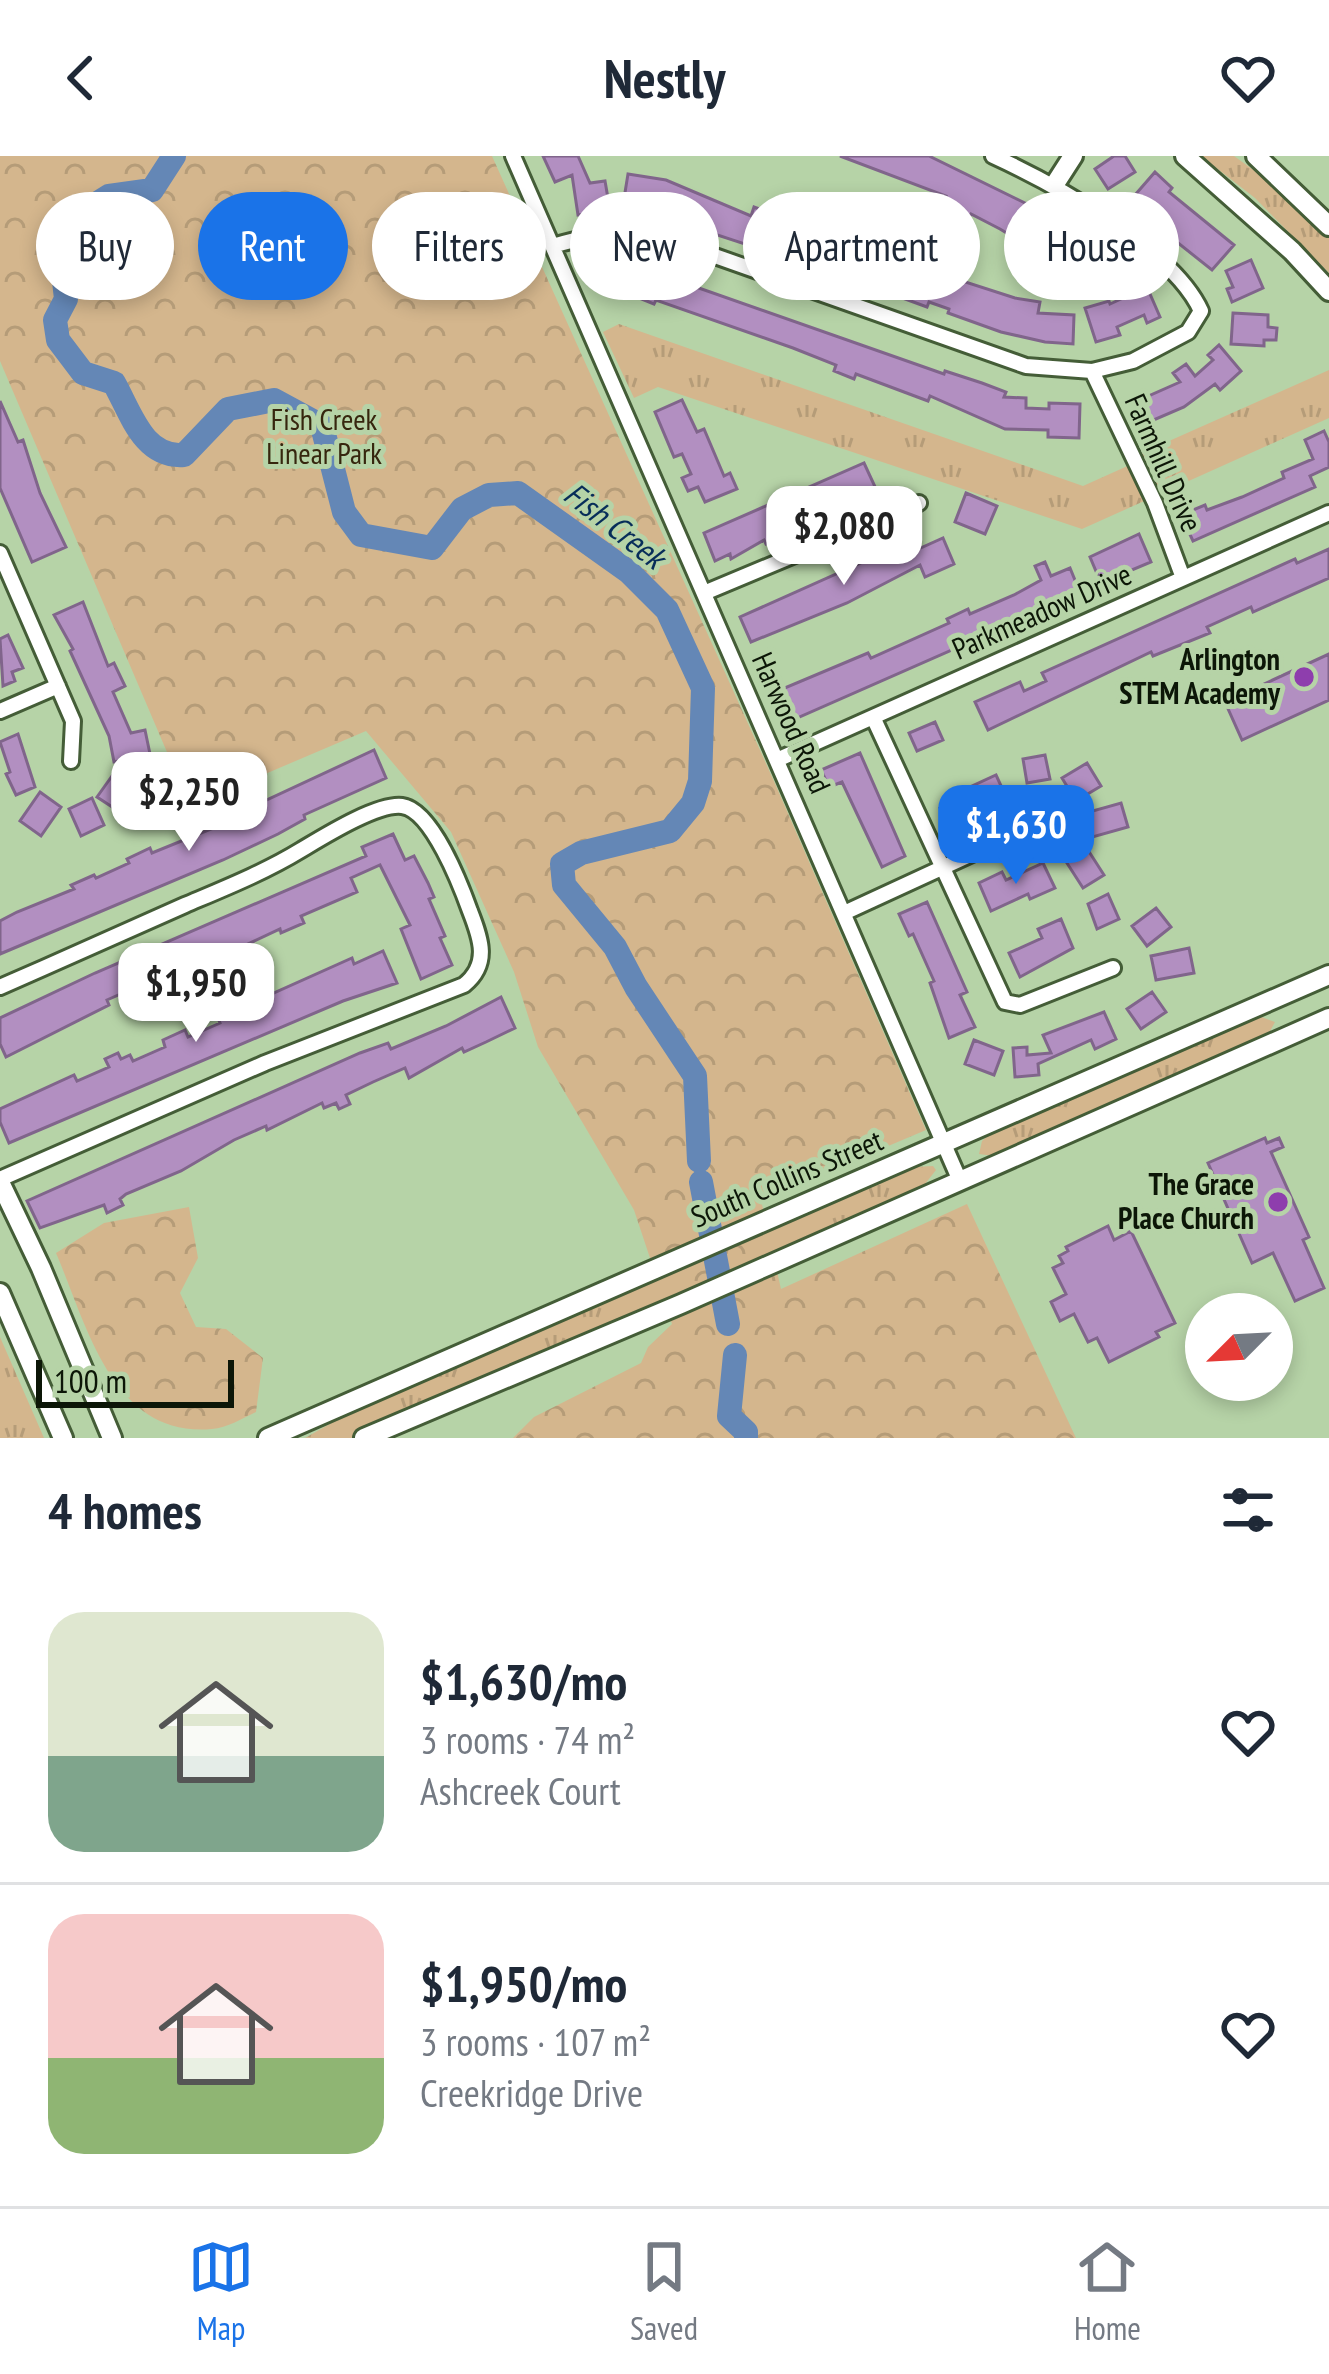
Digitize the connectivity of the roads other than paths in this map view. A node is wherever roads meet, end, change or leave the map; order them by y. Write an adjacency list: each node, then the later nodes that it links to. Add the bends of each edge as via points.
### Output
1 (513, 156): 8 (street, Harwood Road)
2 (993, 156): 6 (street)
3 (1072, 156): 6 (main road)
4 (1185, 156): 9 (main road)
5 (1256, 156): 7 (main road)
6 (1055, 184): 10 (street, via 1175,273 1201,311 1188,332 1133,361)
7 (1329, 226)
8 (553, 246): 10 (street, via 595,233 639,233 1026,366); 15 (street, Harwood Road)
9 (1329, 291)
10 (1092, 371): 14 (street, Farmhill Drive)
11 (919, 503): 15 (street)
12 (1329, 512): 14 (street, Parkmeadow Drive)
13 (0, 553): 16 (street)
14 (1183, 578): 18 (street, Parkmeadow Drive)
15 (704, 593): 19 (street, Harwood Road)
16 (58, 686): 17 (street); 20 (street, via 73,721)
17 (0, 711)
18 (873, 717): 19 (street, Parkmeadow Drive); 22 (street)
19 (777, 760): 23 (street, Harwood Road)
20 (71, 761)
21 (1037, 824): 22 (street)
22 (942, 868): 23 (street); 24 (street, via 1004,1002 1021,1005)
23 (844, 913): 28 (street, Harwood Road)
24 (1113, 968)
25 (1329, 975): 28 (main road, South Collins Street)
26 (0, 987): 29 (street, via 403,806 449,859 481,941 482,963 464,985)
27 (1329, 1018): 30 (main road)
28 (944, 1144): 30 (street, Harwood Road); 34 (main road, South Collins Street)
29 (0, 1180): 33 (main road)
30 (960, 1181): 35 (main road)
31 (0, 1293): 32 (main road)
32 (63, 1438)
33 (112, 1438)
34 (268, 1438)
35 (364, 1438)

